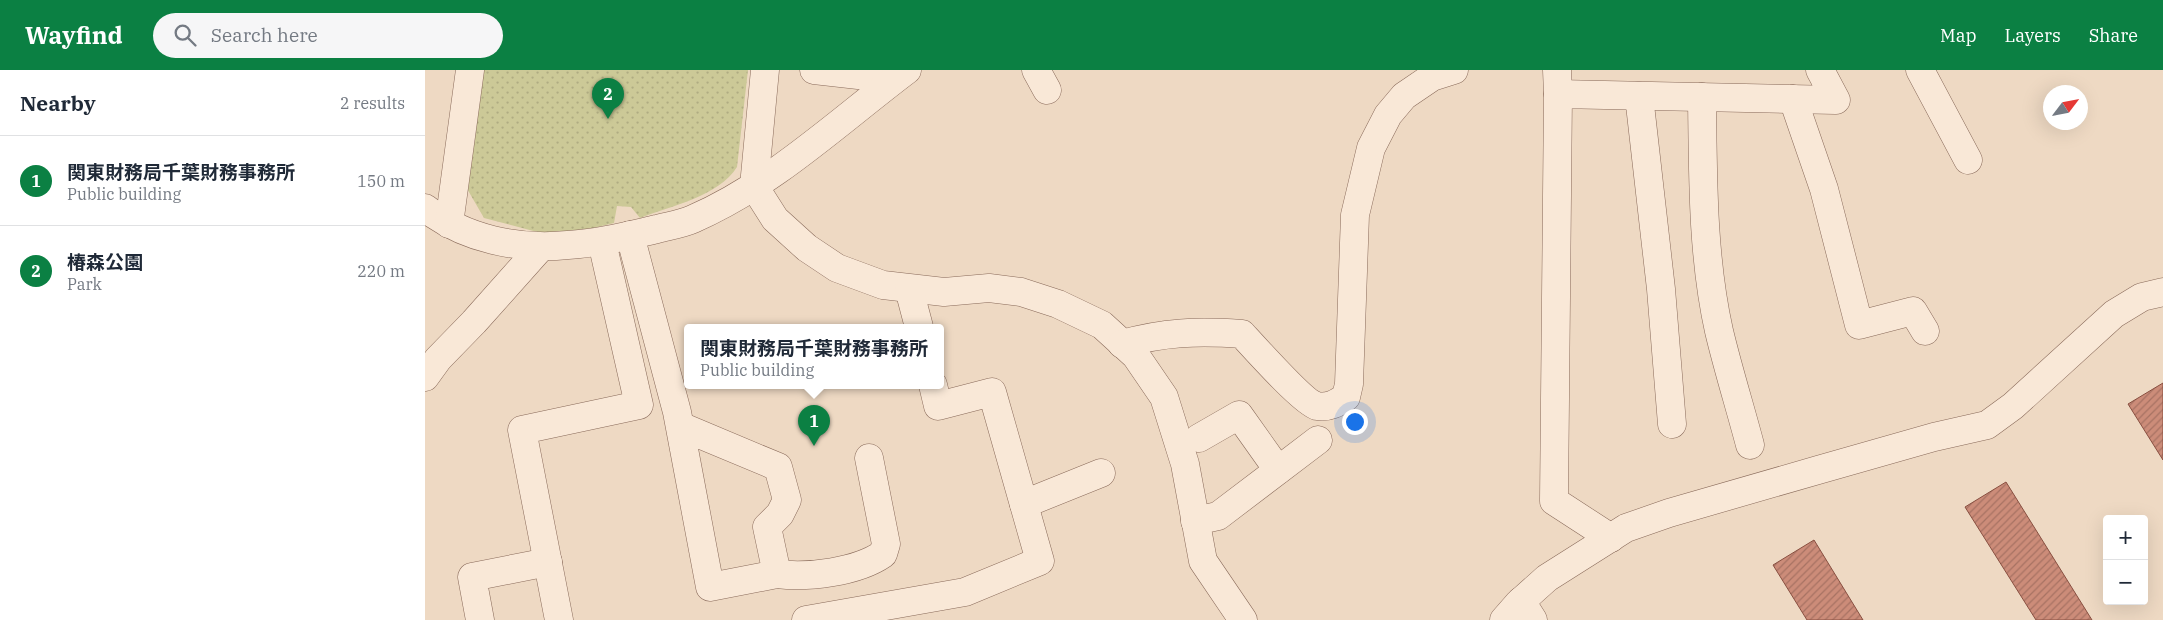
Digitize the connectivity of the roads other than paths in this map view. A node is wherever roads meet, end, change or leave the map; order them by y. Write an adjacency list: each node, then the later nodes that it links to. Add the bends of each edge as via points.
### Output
1 (470, 70): 15 (street)
2 (765, 70): 13 (street)
3 (814, 70): 7 (street)
4 (1454, 70): 23 (street, via 1433,77 1405,96 1388,115 1371,148 1355,215 1346,397 1331,406 1316,406 1241,334 1203,331 1153,336)
5 (1920, 70): 12 (street)
6 (1825, 71): 11 (street, via 1836,100)
7 (900, 75): 13 (street)
8 (1557, 82): 9 (street); 36 (street, via 1554,501)
9 (1639, 96): 10 (street); 26 (street, via 1661,289)
10 (1702, 97): 11 (street); 30 (street, via 1708,259 1719,330)
11 (1793, 99): 22 (street, via 1824,189 1859,325 1913,312)
12 (1968, 160)
13 (754, 186): 16 (street, via 691,220); 19 (street, via 775,219 807,248 837,268 883,285)
14 (425, 208): 15 (street)
15 (449, 224): 18 (street, via 486,238)
16 (630, 235): 17 (street); 27 (street)
17 (603, 242): 18 (street); 37 (street, via 639,405 522,430)
18 (540, 248): 24 (street)
19 (909, 288): 21 (street); 23 (street, via 944,292 989,288 1021,292 1058,304 1102,325)
20 (2163, 292): 36 (street, via 2142,297 2114,314 2013,406 1987,425 1934,437 1669,513 1627,528)
21 (918, 324)
22 (1925, 331)
23 (1121, 344): 35 (street, via 1136,356 1165,397 1185,464)
24 (425, 377)
25 (934, 389): 34 (street, via 938,406 992,392)
26 (1672, 424)
27 (680, 426): 38 (street, via 778,467 787,500 767,527); 38 (street, via 710,587)
28 (1199, 438): 32 (street, via 1239,415)
29 (1318, 440): 32 (street)
30 (1750, 445)
31 (869, 458): 38 (street, via 886,544 883,554 871,563 849,568 798,576)
32 (1278, 470): 35 (street, via 1218,516)
33 (1101, 472): 34 (street)
34 (1024, 504): 42 (street, via 1039,561 965,592)
35 (1195, 521): 43 (street, via 1203,561)
36 (1611, 538): 39 (street, via 1547,578)
37 (548, 562): 40 (street, via 472,577); 41 (street)
38 (777, 574)
39 (1519, 614)
40 (480, 620)
41 (559, 620)
42 (806, 620)
43 (1243, 620)

